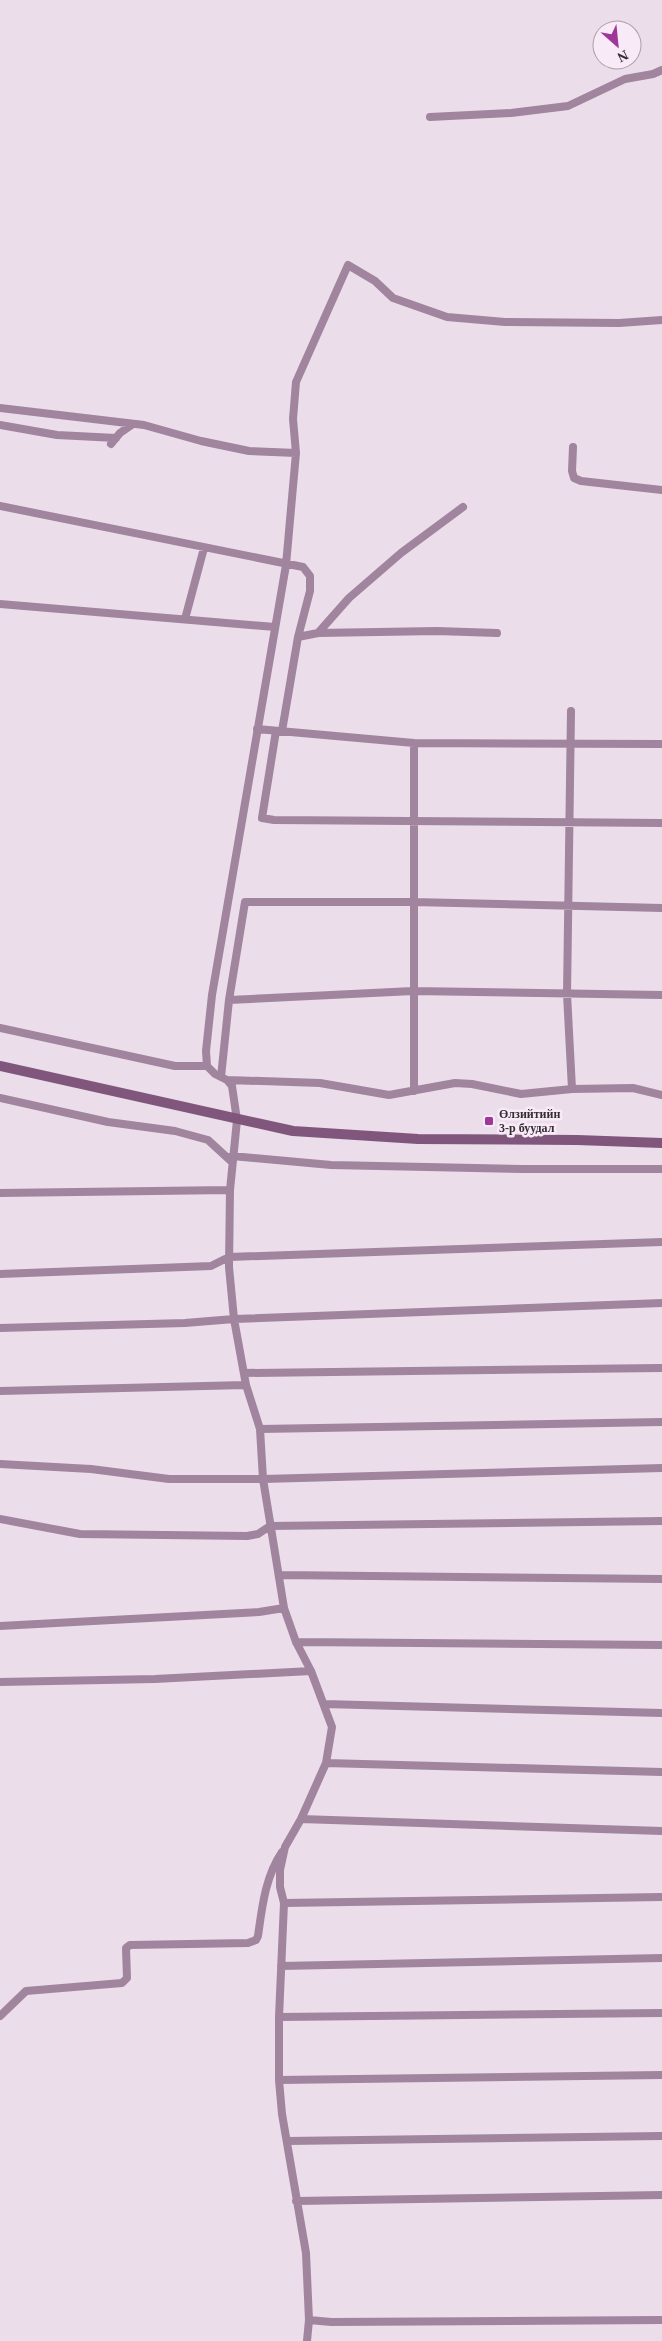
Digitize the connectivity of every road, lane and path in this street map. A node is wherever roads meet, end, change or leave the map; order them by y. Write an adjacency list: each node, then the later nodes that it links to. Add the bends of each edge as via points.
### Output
1 (662, 70): 2 (street, via 625,79 568,106)
2 (430, 117)
3 (662, 320): 8 (street, via 619,323 447,318 393,298 375,281 348,265 296,382 293,419)
4 (0, 408): 5 (street)
5 (133, 424): 6 (street, via 114,441 57,436); 8 (street, via 249,451)
6 (0, 425)
7 (573, 447): 9 (street, via 574,478)
8 (296, 453): 13 (street)
9 (662, 490)
10 (0, 506): 12 (street)
11 (463, 507): 17 (street, via 401,553 349,598)
12 (204, 548): 13 (street); 15 (street)
13 (286, 565): 16 (street); 19 (street, via 303,568 310,576 310,591)
14 (0, 604): 15 (street)
15 (185, 619): 16 (street)
16 (275, 627): 21 (street)
17 (318, 633): 18 (street); 19 (street)
18 (497, 633)
19 (298, 637): 22 (street)
20 (571, 711): 23 (street)
21 (257, 729): 22 (street); 38 (street, via 212,995)
22 (279, 731): 24 (street); 26 (street, via 262,818)
23 (570, 742): 24 (street); 25 (street); 27 (street)
24 (414, 744): 26 (street)
25 (662, 744)
26 (413, 821): 27 (street); 29 (street)
27 (569, 823): 28 (street); 30 (street)
28 (662, 823)
29 (413, 902): 30 (street); 32 (street); 35 (street, via 245,902)
30 (567, 906): 31 (street); 33 (street)
31 (662, 908)
32 (413, 991): 33 (street); 35 (street); 41 (street)
33 (568, 994): 34 (street); 40 (street)
34 (662, 995)
35 (229, 1000): 39 (street)
36 (0, 1028): 38 (street, via 175,1066)
37 (0, 1066): 44 (main road)
38 (207, 1066): 39 (street)
39 (224, 1078): 41 (street, via 320,1084 389,1095); 44 (street, via 232,1086)
40 (572, 1089): 41 (street, via 520,1094 455,1083); 42 (street, via 633,1088)
41 (414, 1091)
42 (662, 1095)
43 (0, 1098): 46 (street, via 108,1122 175,1131 208,1140)
44 (237, 1120): 45 (main road, via 293,1131 418,1139); 46 (street)
45 (662, 1144)
46 (232, 1159): 47 (street, via 331,1165); 48 (street)
47 (662, 1169)
48 (230, 1190): 49 (street); 51 (street)
49 (0, 1193)
50 (662, 1242): 51 (street)
51 (229, 1257): 52 (street, via 211,1266); 54 (street)
52 (0, 1274)
53 (662, 1303): 54 (street)
54 (234, 1319): 55 (street, via 185,1324); 57 (street)
55 (0, 1328)
56 (662, 1368): 57 (street)
57 (244, 1373): 58 (street)
58 (246, 1385): 59 (street); 61 (street)
59 (0, 1391)
60 (662, 1422): 61 (street)
61 (260, 1429): 64 (street)
62 (0, 1464): 64 (street, via 91,1469 169,1479)
63 (662, 1468): 64 (street)
64 (263, 1479): 67 (street)
65 (0, 1519): 67 (street, via 80,1534 246,1536 258,1534)
66 (662, 1521): 67 (street)
67 (270, 1526): 68 (street)
68 (279, 1575): 69 (street); 70 (street)
69 (662, 1579)
70 (284, 1608): 71 (street); 72 (street)
71 (0, 1626)
72 (296, 1642): 73 (street); 74 (street)
73 (662, 1645)
74 (311, 1670): 75 (street, via 155,1679); 76 (street)
75 (0, 1682)
76 (324, 1704): 77 (street); 78 (street, via 332,1727)
77 (662, 1713)
78 (326, 1763): 79 (street); 80 (street)
79 (662, 1772)
80 (301, 1820): 81 (street); 82 (street)
81 (662, 1832)
82 (285, 1847): 84 (street, via 280,1870); 88 (street, via 275,1862 256,1940 248,1943 130,1945 126,1948 127,1978 122,1983 26,1991)
83 (662, 1897): 84 (street)
84 (284, 1903): 86 (street)
85 (662, 1958): 86 (street)
86 (281, 1966): 89 (street)
87 (662, 2013): 89 (street)
88 (0, 2016)
89 (279, 2017): 91 (street)
90 (662, 2075): 91 (street)
91 (279, 2080): 93 (street)
92 (662, 2136): 93 (street)
93 (287, 2141): 95 (street)
94 (662, 2195): 95 (street)
95 (296, 2201): 96 (street, via 306,2253)
96 (309, 2320): 97 (street); 98 (street)
97 (662, 2320)
98 (307, 2341)

